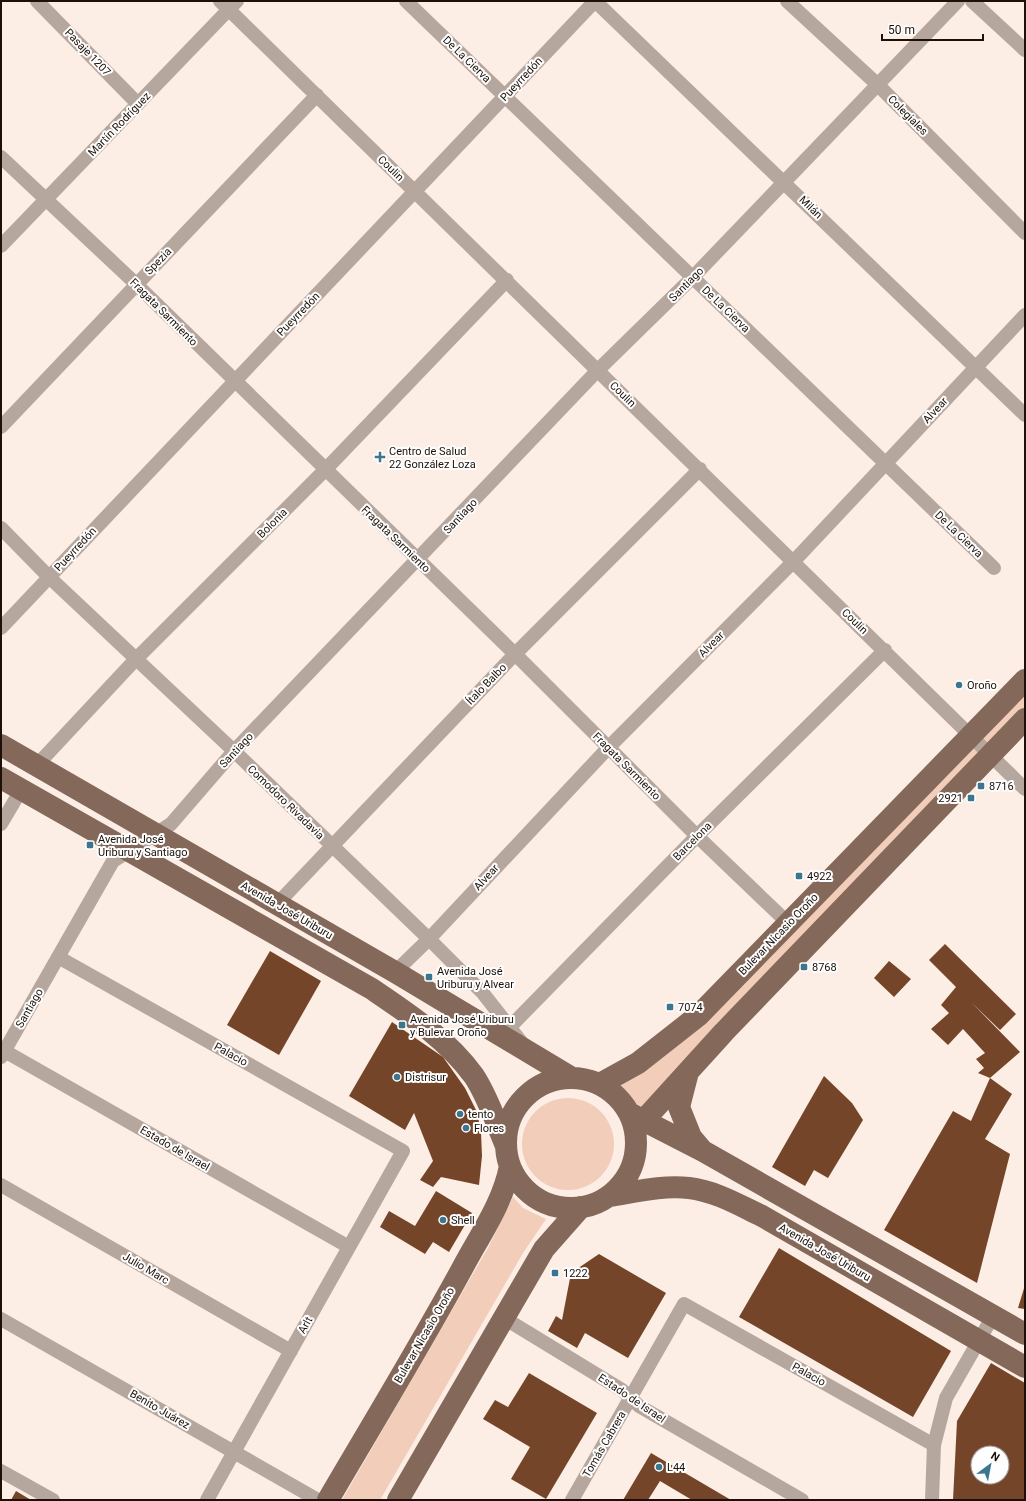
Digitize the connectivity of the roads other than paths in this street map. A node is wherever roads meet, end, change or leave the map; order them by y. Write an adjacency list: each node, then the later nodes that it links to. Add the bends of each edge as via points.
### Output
1 (37, 1): 12 (street, Pasaje 1207)
2 (406, 1): 11 (street, De La Cierva)
3 (595, 1): 11 (street, Pueyrredón); 14 (street, Milán)
4 (787, 1): 9 (street, Colegiales)
5 (958, 1): 9 (street, Santiago)
6 (972, 1): 8 (street)
7 (229, 4): 10 (street, Coulin); 12 (street, Martín Rodríguez)
8 (1025, 50)
9 (878, 85): 14 (street, Santiago); 17 (street, Colegiales)
10 (317, 95): 15 (street, Coulin); 21 (street, Spezia)
11 (505, 96): 15 (street, Pueyrredón); 19 (street, De La Cierva)
12 (138, 104): 16 (street, Martín Rodríguez)
13 (1, 157): 16 (street, Fragata Sarmiento)
14 (784, 181): 19 (street, Santiago); 23 (street, Milán)
15 (415, 191): 20 (street, Coulin); 25 (street, Pueyrredón)
16 (46, 200): 18 (street, Martín Rodríguez); 21 (street, Fragata Sarmiento)
17 (1025, 232)
18 (1, 246)
19 (693, 277): 24 (street, Santiago); 28 (street, De La Cierva)
20 (507, 280): 24 (street, Coulin); 30 (street, Bolonia)
21 (136, 284): 25 (street, Fragata Sarmiento); 27 (street, Spezia)
22 (1025, 315): 23 (street, Alvear)
23 (975, 367): 26 (street, Milán); 28 (street, Alvear)
24 (598, 370): 29 (street, Coulin); 32 (street, Santiago)
25 (234, 382): 30 (street, Fragata Sarmiento); 35 (street, Pueyrredón)
26 (1025, 415)
27 (1, 427)
28 (886, 463): 33 (street, Alvear); 34 (street, De La Cierva)
29 (700, 469): 33 (street, Coulin); 38 (street, Ítalo Balbo)
30 (325, 470): 32 (street, Fragata Sarmiento); 39 (street, Bolonia)
31 (1, 528): 35 (street, Comodoro Rivadavia)
32 (418, 560): 38 (street, Fragata Sarmiento); 45 (street, Santiago)
33 (794, 561): 37 (street, Coulin); 44 (street, Alvear)
34 (994, 568)
35 (49, 577): 36 (street, Pueyrredón); 39 (street, Comodoro Rivadavia)
36 (1, 628)
37 (885, 650): 42 (street, Coulin); 53 (street, Barcelona)
38 (515, 654): 44 (street, Fragata Sarmiento); 54 (street, Ítalo Balbo)
39 (135, 660): 45 (street, Comodoro Rivadavia); 47 (street, Bolonia)
40 (1025, 680): 42 (main road, Bulevar Nicasio Oroño)
41 (1025, 719): 46 (main road)
42 (972, 735): 46 (street, Coulin); 57 (main road, Bulevar Nicasio Oroño)
43 (1, 745): 47 (main road, Avenida José Uriburu)
44 (608, 748): 53 (street, Fragata Sarmiento); 58 (street, Alvear)
45 (234, 751): 52 (street, Santiago, via 171,824); 54 (street, Comodoro Rivadavia)
46 (991, 754): 49 (street, Coulin); 63 (main road)
47 (37, 765): 52 (main road, Avenida José Uriburu)
48 (1, 778): 50 (main road)
49 (1025, 789)
50 (21, 790): 51 (street); 55 (main road)
51 (1, 824)
52 (155, 833): 55 (street, Santiago); 56 (main road, Avenida José Uriburu)
53 (697, 836): 57 (street, Fragata Sarmiento); 61 (street, Barcelona)
54 (331, 846): 56 (street, Ítalo Balbo); 58 (street, Comodoro Rivadavia)
55 (129, 851): 59 (street, Santiago, via 113,861); 69 (main road, via 372,989 426,1027 450,1048 474,1077 488,1101)
56 (277, 904): 60 (main road, Avenida José Uriburu)
57 (788, 923): 65 (main road, Bulevar Nicasio Oroño, via 699,1015 638,1063)
58 (429, 938): 60 (street, Alvear); 61 (street, Comodoro Rivadavia, via 482,992)
59 (58, 957): 62 (street, Santiago); 67 (street, Palacio)
60 (395, 972): 61 (main road, Avenida José Uriburu)
61 (505, 1031): 64 (main road, Avenida José Uriburu, via 528,1051)
62 (2, 1052): 73 (street, Estado de Israel)
63 (688, 1070): 66 (main road); 68 (main road, via 679,1107 691,1137)
64 (572, 1078): 65 (main road); 69 (main road, via 538,1086 520,1102 509,1122)
65 (600, 1084): 66 (main road, via 620,1100)
66 (636, 1121): 68 (main road); 71 (main road, via 636,1146 628,1174)
67 (403, 1151): 73 (street, Arlt)
68 (703, 1151): 75 (main road)
69 (508, 1156): 72 (main road, via 522,1186 540,1200 560,1207); 89 (main road, Bulevar Nicasio Oroño, via 507,1183 496,1206 451,1289)
70 (1, 1185): 80 (street, Julio Marc)
71 (609, 1196): 72 (main road); 79 (main road, Avenida José Uriburu, via 658,1188 689,1188 713,1194 762,1216)
72 (581, 1207): 76 (main road, via 544,1249)
73 (349, 1247): 80 (street, Arlt)
74 (684, 1304): 82 (street, Tomás Cabrera); 83 (street, Palacio)
75 (993, 1316): 78 (main road); 79 (street)
76 (504, 1318): 82 (street, Estado de Israel, via 622,1390); 90 (main road)
77 (1, 1319): 84 (street, Benito Juárez)
78 (1025, 1334)
79 (979, 1341): 81 (main road, Avenida José Uriburu); 83 (street, via 946,1398)
80 (291, 1351): 84 (street, Arlt)
81 (1025, 1367)
82 (630, 1398): 91 (street, Tomás Cabrera); 92 (street, Estado de Israel, via 639,1406)
83 (934, 1445): 93 (street)
84 (234, 1452): 87 (street, Arlt); 88 (street, Benito Juárez)
85 (1, 1471): 86 (street)
86 (53, 1500)
87 (207, 1500)
88 (318, 1500)
89 (328, 1500)
90 (398, 1500)
91 (572, 1500)
92 (802, 1500)
93 (932, 1500)

